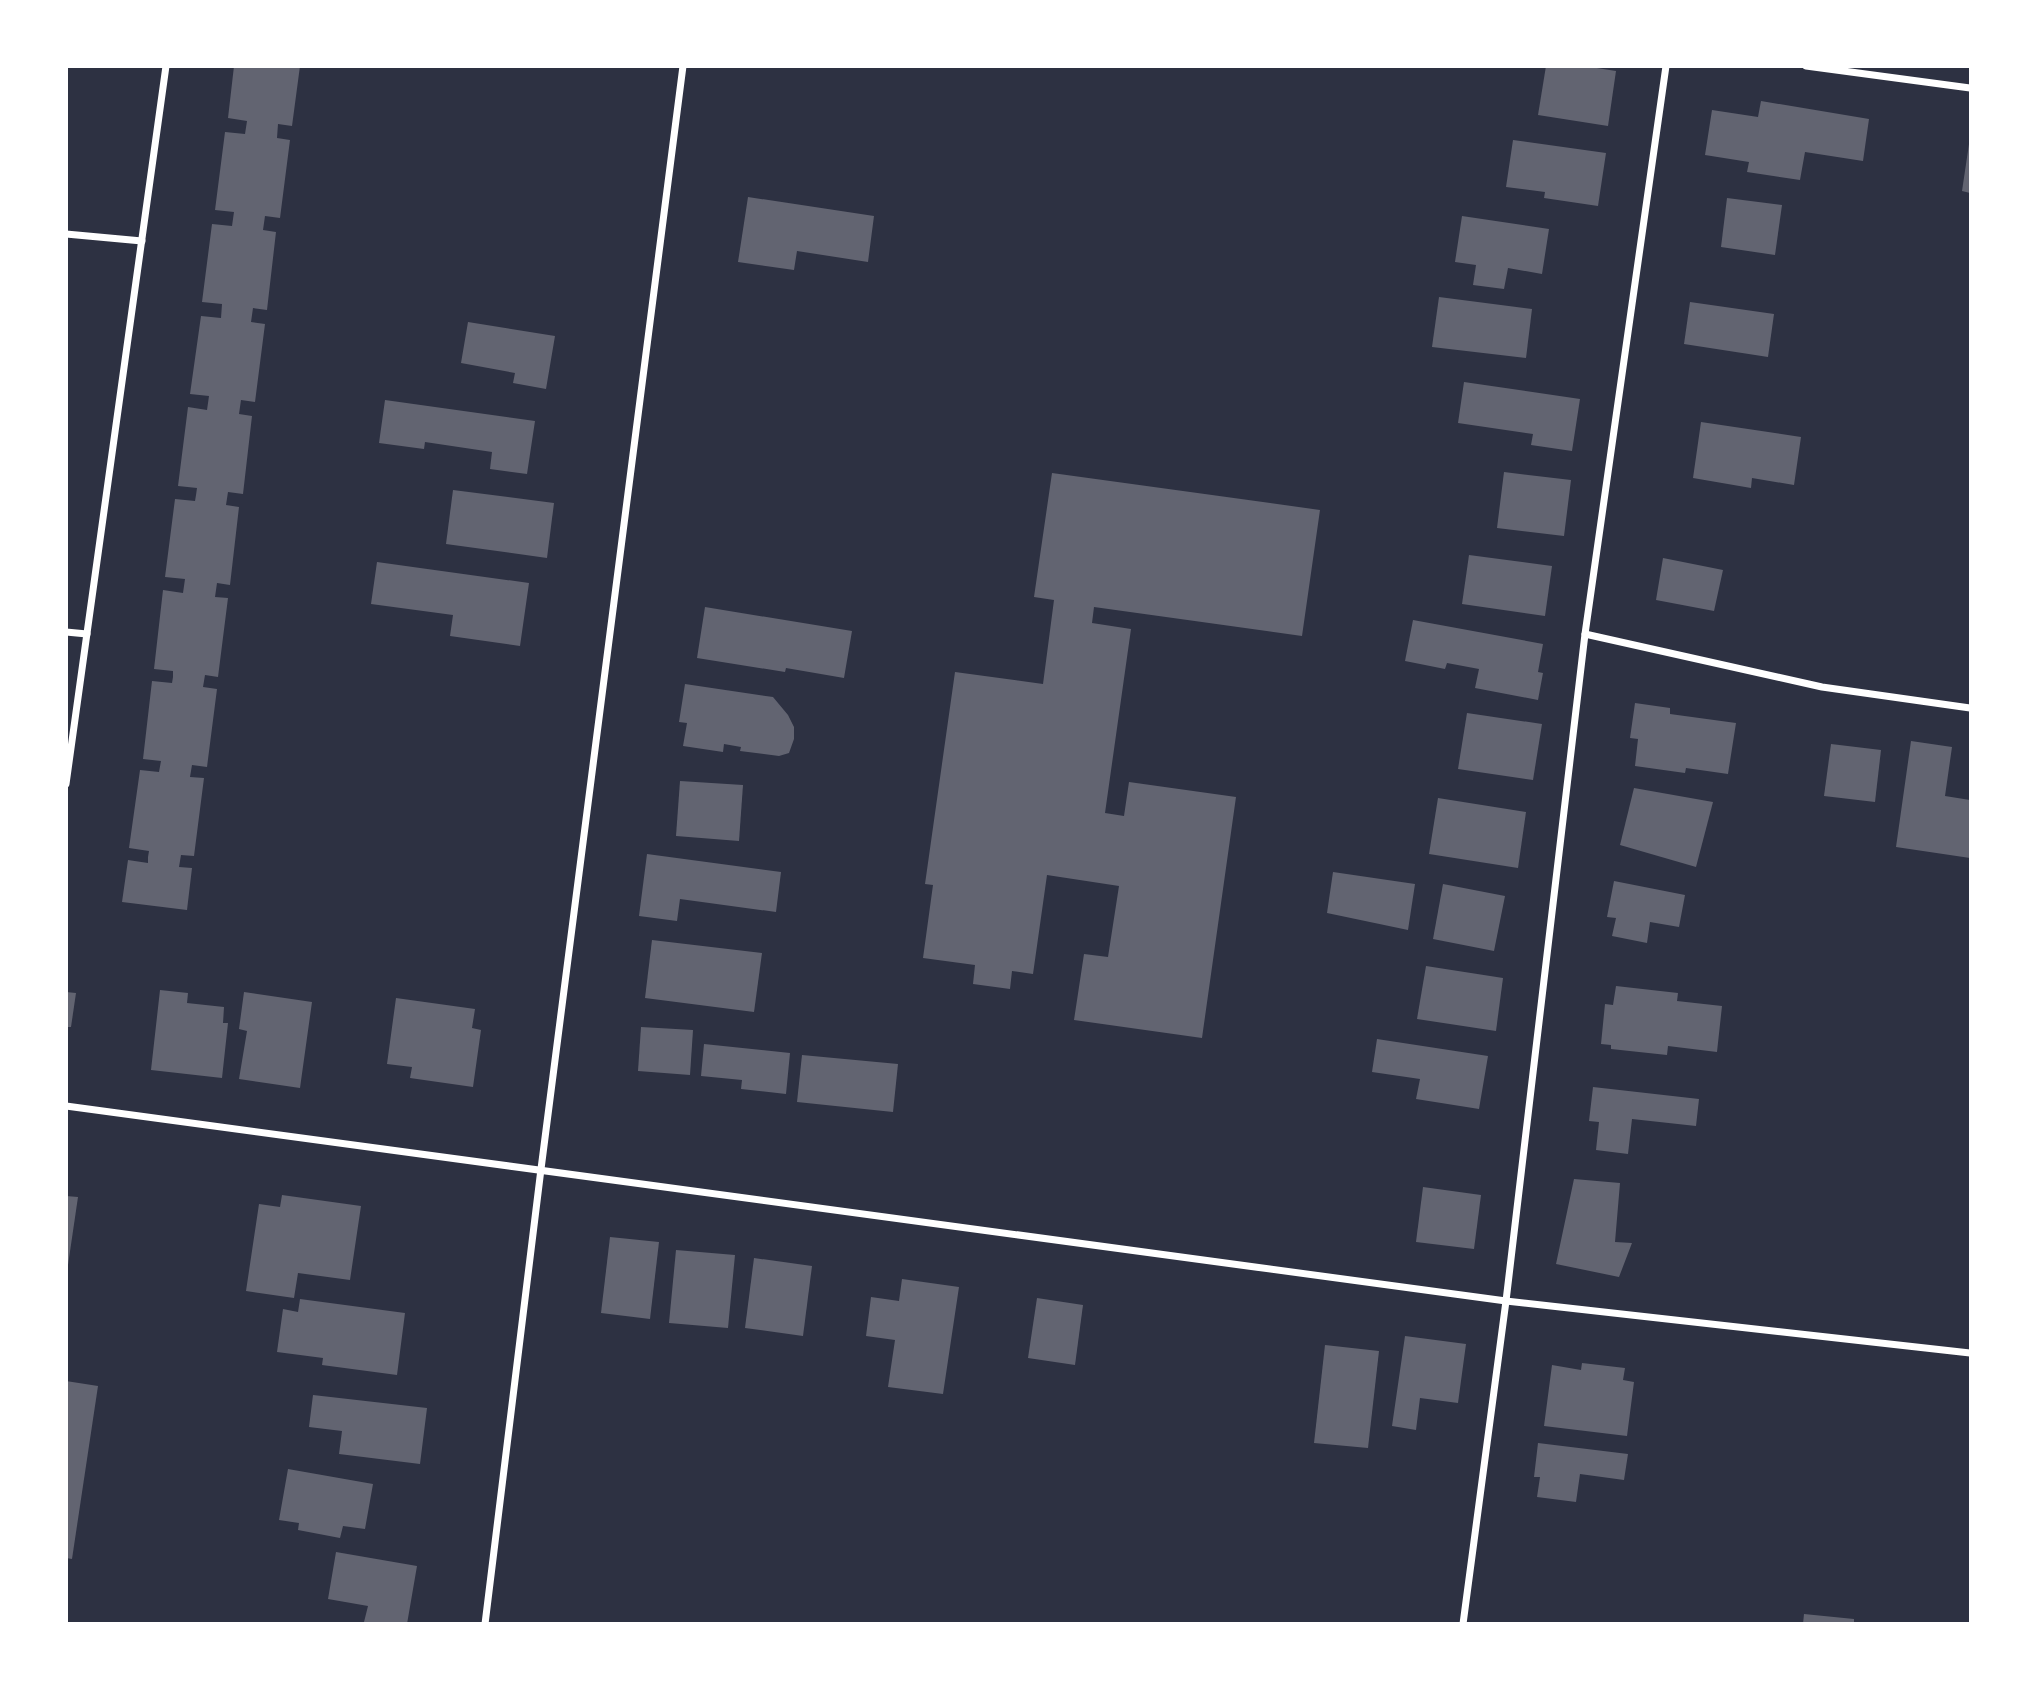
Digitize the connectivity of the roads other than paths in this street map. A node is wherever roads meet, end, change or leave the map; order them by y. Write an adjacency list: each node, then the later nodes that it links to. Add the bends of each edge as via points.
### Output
1 (166, 66): 7 (street)
2 (683, 66): 14 (street)
3 (1666, 66): 10 (street)
4 (1806, 66): 5 (street)
5 (1970, 88)
6 (66, 234): 7 (street)
7 (142, 241): 9 (street)
8 (66, 632): 9 (street)
9 (87, 634): 12 (street)
10 (1585, 634): 11 (street, via 1822,687); 15 (street)
11 (1970, 708)
12 (66, 784)
13 (66, 1106): 14 (street)
14 (541, 1169): 15 (street); 17 (street)
15 (1506, 1301): 16 (street); 18 (street)
16 (1970, 1353)
17 (485, 1623)
18 (1463, 1623)

